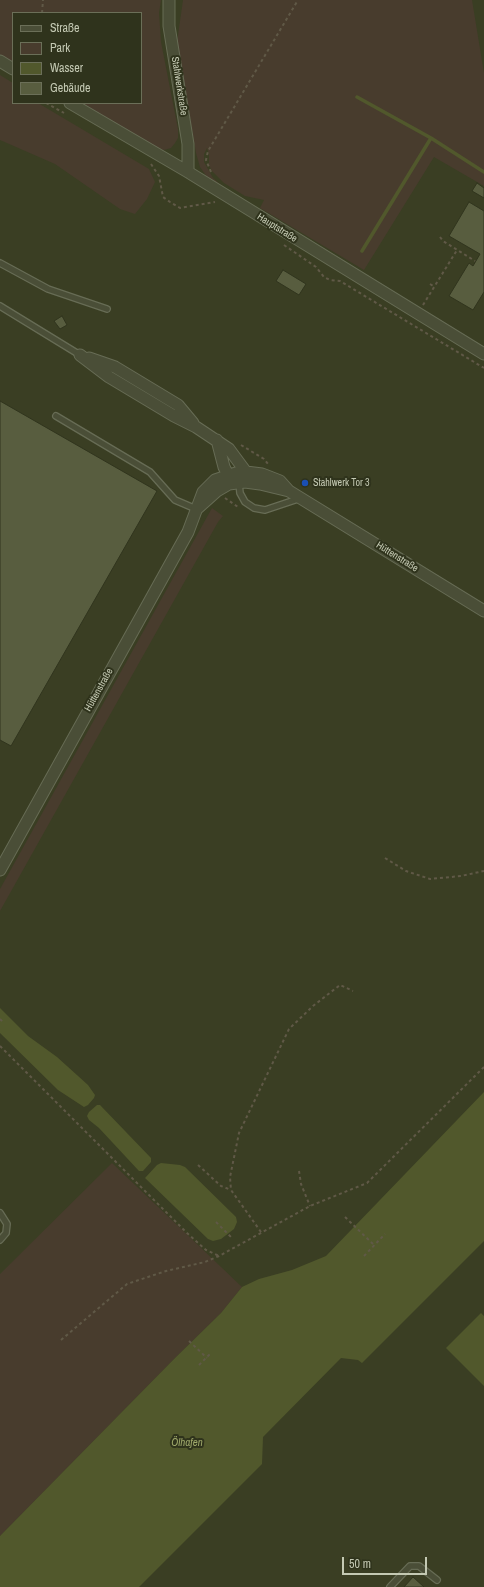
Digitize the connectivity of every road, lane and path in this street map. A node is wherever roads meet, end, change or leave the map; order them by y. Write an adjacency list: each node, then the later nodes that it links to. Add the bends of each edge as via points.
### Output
1 (43, 0): 4 (path)
2 (169, 0): 11 (street, Stahlwerkstraße, via 169,26 188,144)
3 (298, 0): 12 (path, via 208,151 206,160)
4 (42, 12)
5 (0, 61): 6 (street)
6 (12, 68)
7 (48, 104): 9 (path)
8 (72, 104): 11 (street, Hauptstraße)
9 (66, 114)
10 (144, 160): 13 (path, via 151,164 159,176 163,197 180,208 214,202)
11 (188, 172): 23 (street, Hauptstraße)
12 (214, 176)
13 (220, 205)
14 (440, 237): 16 (path)
15 (283, 244): 24 (path, via 330,280 340,281)
16 (458, 250): 17 (path); 20 (path)
17 (475, 261)
18 (0, 263): 22 (lane, via 48,289)
19 (430, 284): 20 (path)
20 (435, 287): 23 (path)
21 (0, 306): 26 (lane)
22 (107, 309)
23 (418, 314): 24 (path); 25 (street, Hauptstraße)
24 (411, 324): 27 (path)
25 (484, 354)
26 (80, 355): 29 (street, via 115,367 178,405 196,427)
27 (484, 368)
28 (56, 416): 35 (lane, via 150,472 175,500)
29 (217, 440): 30 (street, via 229,449); 31 (street)
30 (246, 472): 31 (street, Hüttenstraße); 33 (street, Hüttenstraße, via 262,474 280,481)
31 (228, 475): 32 (street); 35 (street, Hüttenstraße, via 208,486)
32 (239, 483): 33 (street, Hüttenstraße, via 260,484); 34 (lane, via 240,493 245,502 254,508 265,510); 35 (street, Hüttenstraße, via 230,484 216,491)
33 (289, 491): 34 (street, Hüttenstraße)
34 (301, 498): 36 (street, Hüttenstraße)
35 (196, 509): 38 (street, Hüttenstraße, via 184,538)
36 (484, 611)
37 (385, 858): 39 (path, via 430,879)
38 (0, 870)
39 (484, 871)
40 (353, 991): 47 (path, via 340,985 289,1029 240,1133 230,1177)
41 (0, 1019): 42 (path)
42 (3, 1022)
43 (0, 1046): 57 (path, via 187,1233 206,1250)
44 (484, 1067): 48 (path, via 366,1183)
45 (198, 1165): 47 (path, via 221,1186)
46 (299, 1171): 48 (path)
47 (231, 1190): 52 (path)
48 (310, 1206): 52 (path)
49 (0, 1213): 55 (lane, via 7,1224 6,1233)
50 (345, 1217): 56 (path)
51 (216, 1222): 54 (path)
52 (262, 1232): 57 (path)
53 (385, 1234): 56 (path)
54 (230, 1237)
55 (0, 1240)
56 (374, 1245): 58 (path)
57 (219, 1256): 59 (path, via 127,1284)
58 (364, 1256)
59 (61, 1340)
60 (189, 1341): 62 (path)
61 (210, 1354): 62 (path)
62 (207, 1358): 63 (path)
63 (200, 1365)
64 (437, 1580): 65 (lane, via 419,1566 410,1566)
65 (390, 1587)

